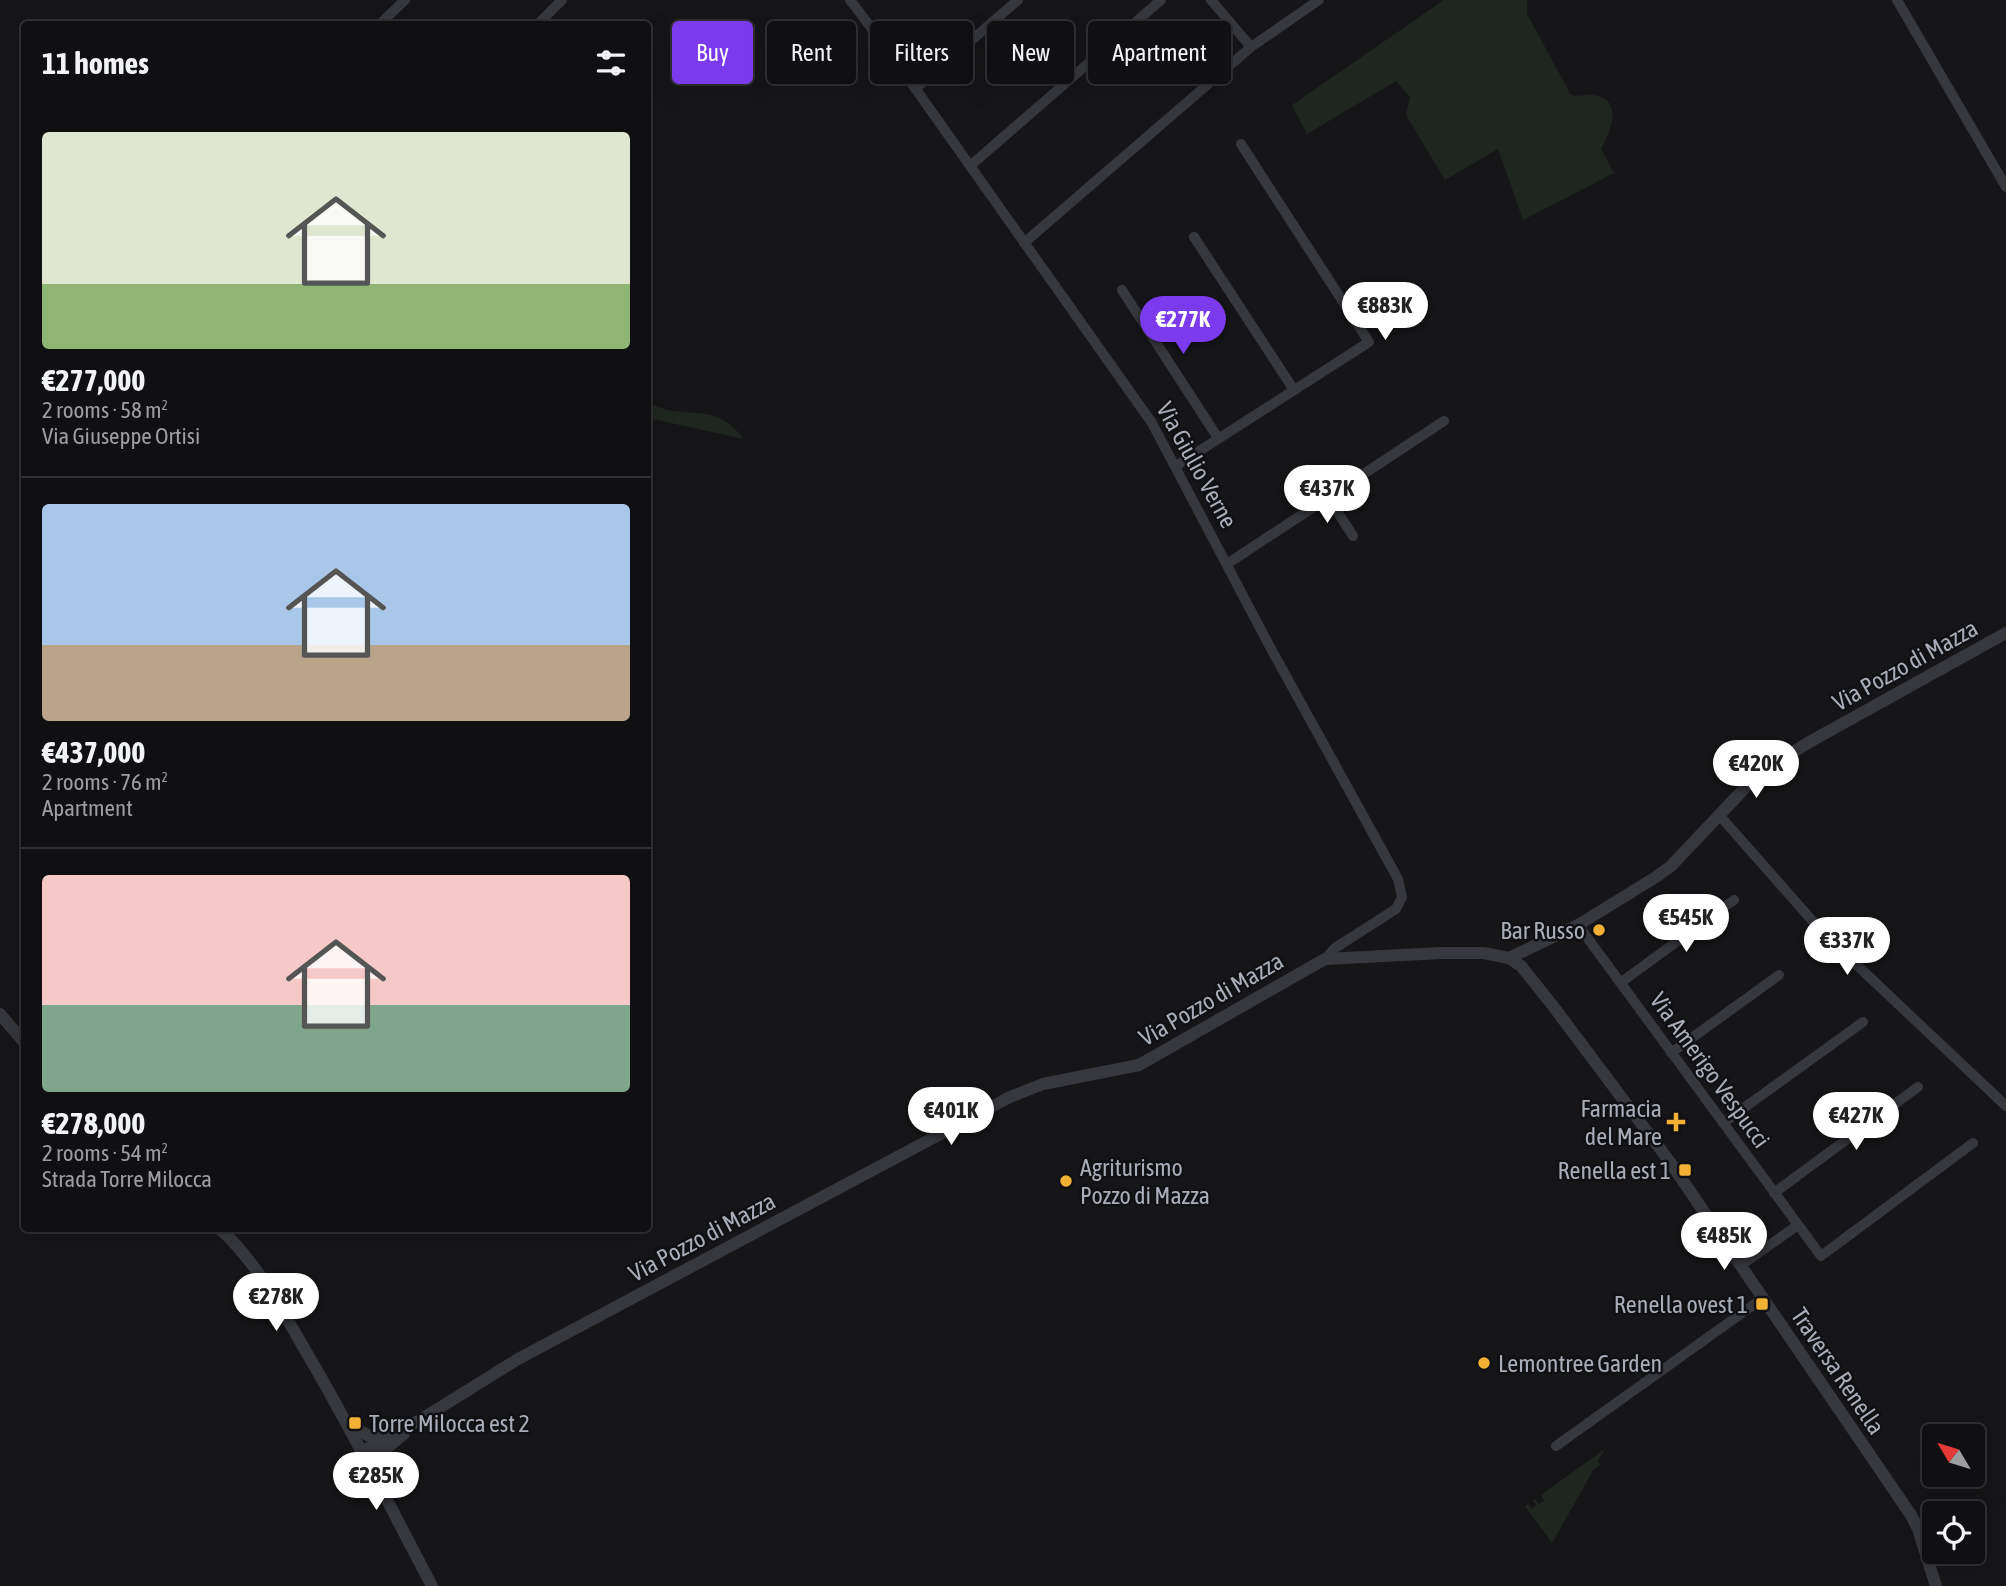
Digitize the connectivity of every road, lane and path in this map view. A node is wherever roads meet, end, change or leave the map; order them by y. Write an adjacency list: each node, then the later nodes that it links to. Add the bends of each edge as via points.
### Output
1 (405, 0): 9 (street)
2 (562, 0): 10 (street)
3 (850, 0): 12 (street, Via Giulio Verne)
4 (1018, 0): 12 (street)
5 (1161, 0): 14 (street)
6 (1210, 0): 11 (street)
7 (1319, 0): 11 (street)
8 (1897, 0): 15 (street)
9 (383, 21)
10 (541, 21)
11 (1251, 47): 17 (street)
12 (915, 89): 14 (street, Via Giulio Verne)
13 (1241, 144): 19 (street, via 1369,342)
14 (970, 166): 17 (street, Via Giulio Verne)
15 (2006, 187)
16 (1194, 237): 19 (street)
17 (1024, 243): 22 (street, Via Giulio Verne, via 1152,423)
18 (1122, 290): 21 (street)
19 (1294, 390): 21 (street)
20 (1444, 421): 23 (street)
21 (1218, 438): 22 (street)
22 (1176, 466): 25 (street, Via Giulio Verne)
23 (1328, 498): 24 (street); 25 (street)
24 (1353, 536)
25 (1227, 564): 31 (street, Via Giulio Verne, via 1401,888 1396,909)
26 (2006, 633): 27 (street, Via Pozzo di Mazza, via 1775,762)
27 (1720, 816): 29 (street, Via Pozzo di Mazza, via 1656,877); 39 (street, via 1824,934)
28 (1734, 900): 33 (street)
29 (1578, 925): 30 (street, Via Pozzo di Mazza); 33 (street, Via Amerigo Vespucci)
30 (1509, 958): 31 (street, Via Pozzo di Mazza, via 1443,953); 45 (street, Traversa Renella, via 1521,966 1622,1095)
31 (1325, 959): 47 (street, Via Pozzo di Mazza, via 1139,1065 1043,1084 1010,1097 518,1359)
32 (1779, 975): 37 (street)
33 (1620, 983): 37 (street, Via Amerigo Vespucci)
34 (0, 1014): 36 (street)
35 (1863, 1022): 40 (street)
36 (21, 1038)
37 (1671, 1053): 40 (street, Via Amerigo Vespucci)
38 (1918, 1087): 42 (street)
39 (2006, 1106)
40 (1723, 1123): 42 (street, Via Amerigo Vespucci)
41 (1973, 1143): 43 (street, Via Amerigo Vespucci, via 1821,1256)
42 (1774, 1193): 43 (street, Via Amerigo Vespucci)
43 (1798, 1225): 45 (street)
44 (223, 1232): 48 (street, via 254,1268)
45 (1740, 1266): 46 (street, Traversa Renella)
46 (1763, 1298): 50 (street); 53 (street, Traversa Renella, via 1911,1515)
47 (420, 1420): 49 (street); 51 (street)
48 (348, 1423): 49 (street, via 369,1436); 51 (street)
49 (383, 1438): 51 (street)
50 (1556, 1446)
51 (366, 1457): 52 (street)
52 (432, 1586)
53 (1936, 1586)

